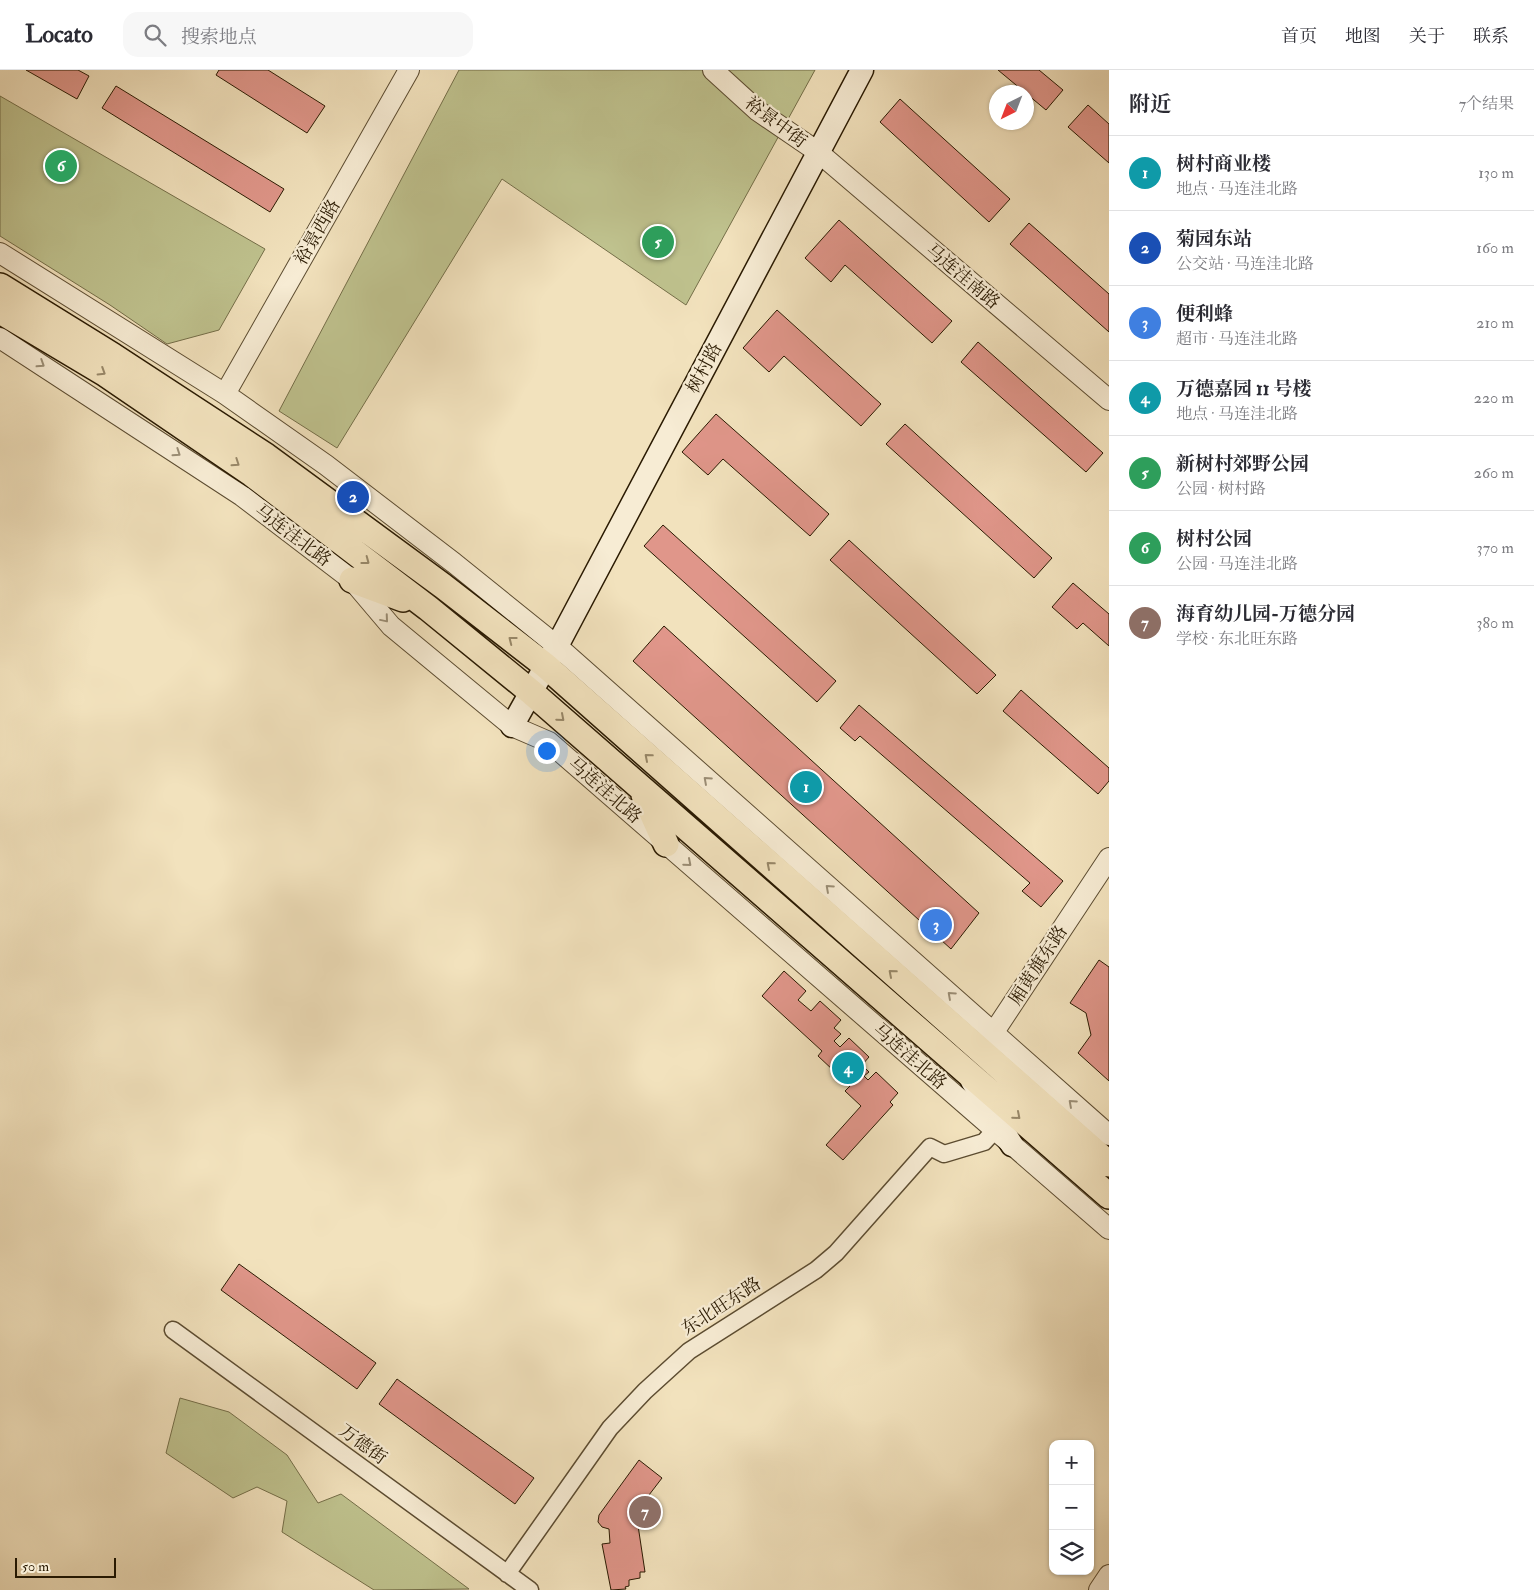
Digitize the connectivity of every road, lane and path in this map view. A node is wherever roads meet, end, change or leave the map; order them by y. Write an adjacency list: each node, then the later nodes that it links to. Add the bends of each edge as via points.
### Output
1 (409, 70): 9 (street, 裕景西路)
2 (713, 70): 4 (street, 裕景中街, via 758,111)
3 (862, 70): 4 (main road, 树村路)
4 (818, 152): 10 (street, 马连洼南路); 13 (main road, 树村路)
5 (0, 254): 9 (street)
6 (0, 286): 13 (main road, one-way to 6, via 443,586 266,456)
7 (0, 311): 12 (main road, 马连洼北路, one-way to 12, via 104,374 252,474)
8 (0, 338): 11 (street, 马连洼北路, one-way to 11, via 242,496)
9 (225, 394): 13 (street, via 446,557)
10 (1109, 400)
11 (352, 580): 12 (main road); 15 (street, 马连洼北路, one-way to 15, via 391,626)
12 (428, 608): 14 (main road, 马连洼北路)
13 (551, 656): 14 (main road, 树村路); 19 (main road, one-way to 13)
14 (531, 692): 15 (main road, 树村路); 16 (main road, 马连洼北路, one-way to 16)
15 (512, 726): 17 (street, 马连洼北路, via 549,742)
16 (640, 786): 17 (main road); 20 (main road, 马连洼北路)
17 (666, 844): 22 (street, 马连洼北路, one-way to 22)
18 (1109, 858): 19 (street, 厢黄旗东路)
19 (987, 1042): 20 (street, 厢黄旗东路); 21 (street, one-way to 19); 23 (main road)
20 (967, 1072): 22 (main road); 24 (main road, 马连洼北路, one-way to 24)
21 (1109, 1135)
22 (1003, 1137): 25 (street, 马连洼北路); 27 (street, 东北旺东路, via 944,1154 930,1147 836,1253 816,1270 689,1351 610,1428)
23 (1109, 1164)
24 (1109, 1196)
25 (1109, 1229)
26 (173, 1330): 27 (street, 万德街)
27 (507, 1574): 29 (street, 万德街)
28 (1109, 1575): 30 (street)
29 (530, 1590)
30 (1099, 1590)

